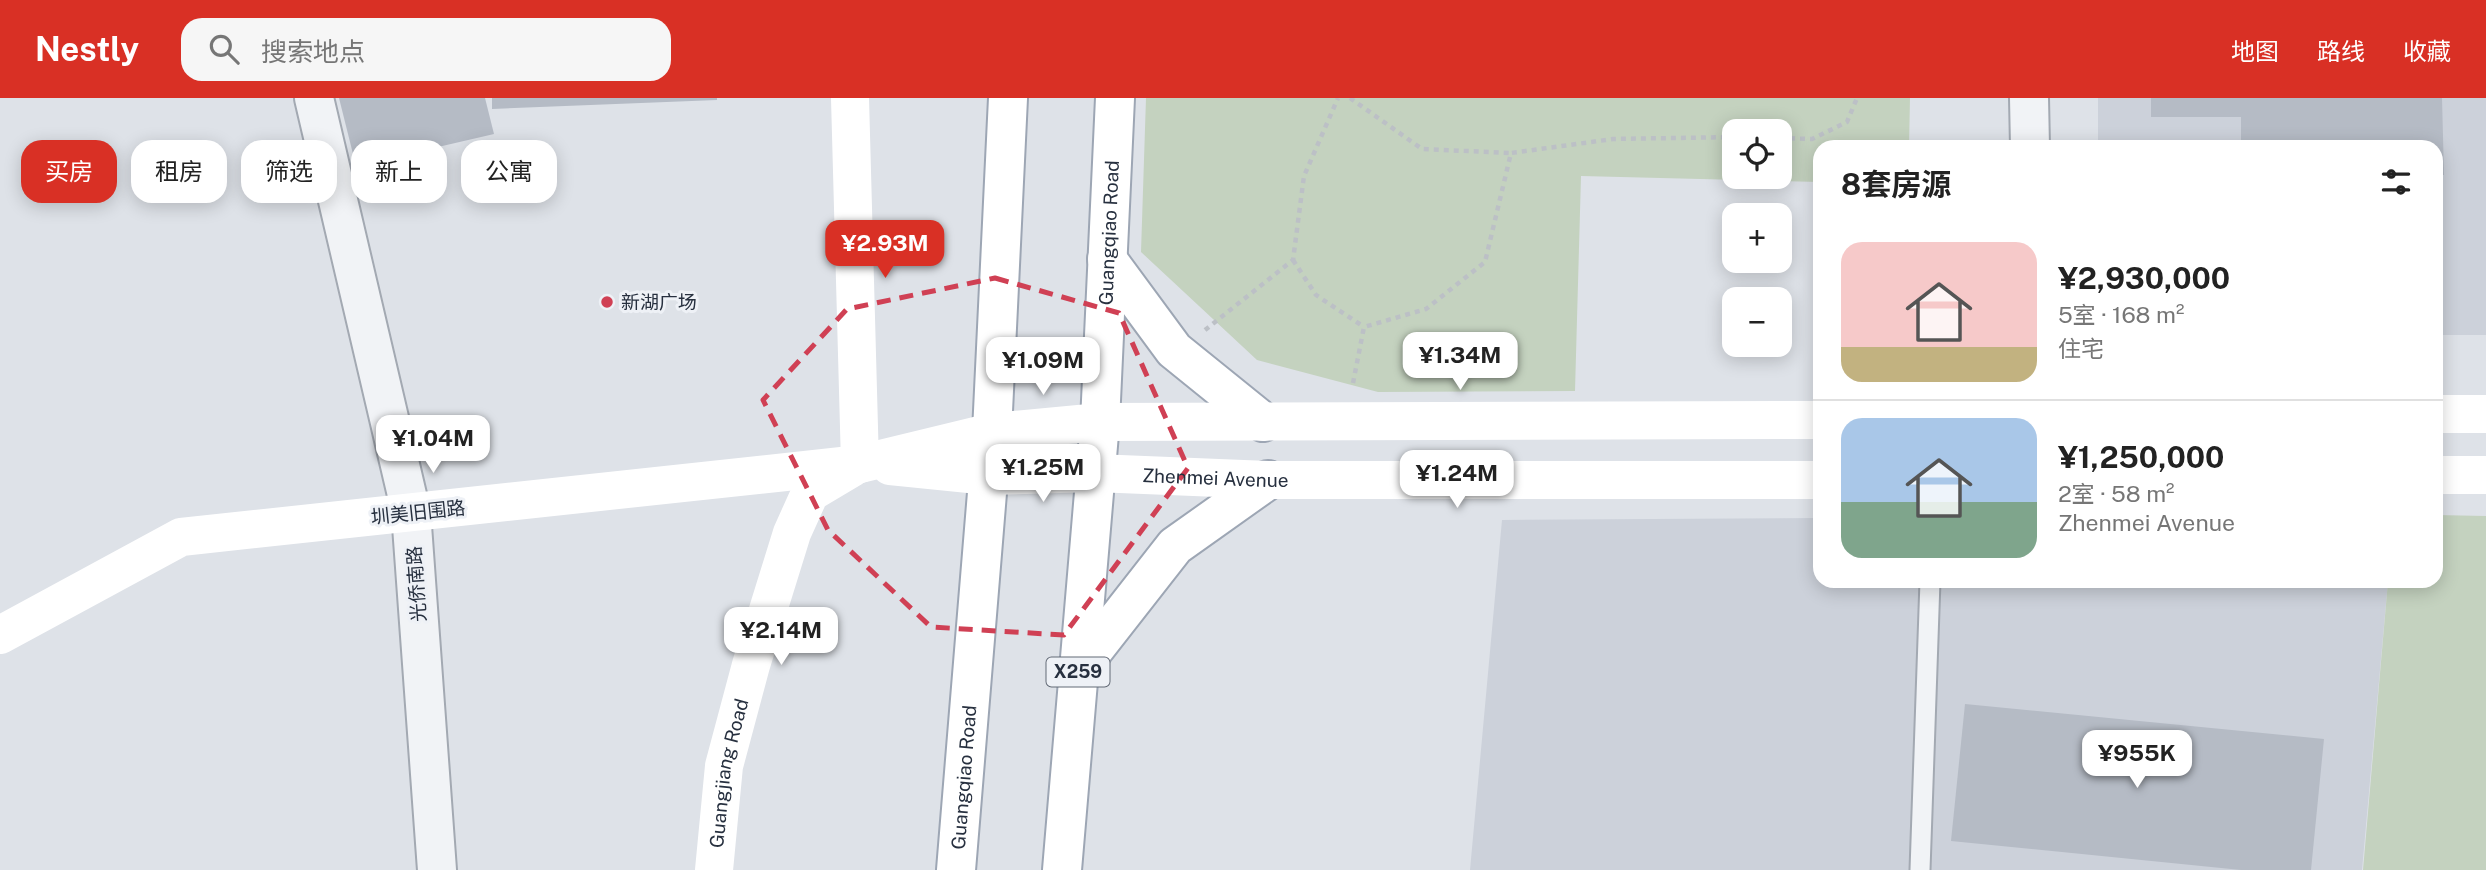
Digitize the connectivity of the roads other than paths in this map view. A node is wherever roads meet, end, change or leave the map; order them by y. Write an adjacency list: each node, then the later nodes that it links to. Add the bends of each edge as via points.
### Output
1 (314, 98): 21 (street, 光侨南路)
2 (850, 98): 14 (main road)
3 (1008, 98): 13 (main road, Guangqiao Road)
4 (1115, 98): 7 (main road, Guangqiao Road / X259)
5 (2029, 98): 6 (street)
6 (2030, 140)
7 (1107, 259): 11 (main road, Guangqiao Road / X259); 12 (main road, via 1177,353)
8 (2443, 414): 9 (main road)
9 (2486, 414)
10 (1813, 420): 12 (main road)
11 (1100, 422): 12 (main road); 13 (main road); 15 (main road, Guangqiao Road / X259)
12 (1264, 422)
13 (992, 432): 14 (main road); 18 (main road, Guangqiao Road)
14 (860, 464): 18 (main road, Zhenmei Avenue); 21 (main road, 圳美旧围路); 26 (main road, Guangjiang Road, via 810,493 792,533 724,766)
15 (1095, 473): 18 (main road, Zhenmei Avenue); 19 (main road, Zhenmei Avenue); 24 (main road, Guangqiao Road / X259)
16 (2443, 475): 17 (main road)
17 (2486, 475)
18 (989, 476): 27 (main road, Guangqiao Road)
19 (1268, 480): 20 (main road, Zhenmei Avenue); 24 (main road, via 1175,547)
20 (1813, 481)
21 (411, 512): 23 (main road, 圳美旧围路, via 181,537); 25 (street, 光侨南路)
22 (1930, 588): 29 (lane)
23 (0, 635)
24 (1078, 670): 28 (main road, Guangqiao Road / X259)
25 (437, 870)
26 (714, 870)
27 (956, 870)
28 (1062, 870)
29 (1920, 870)

